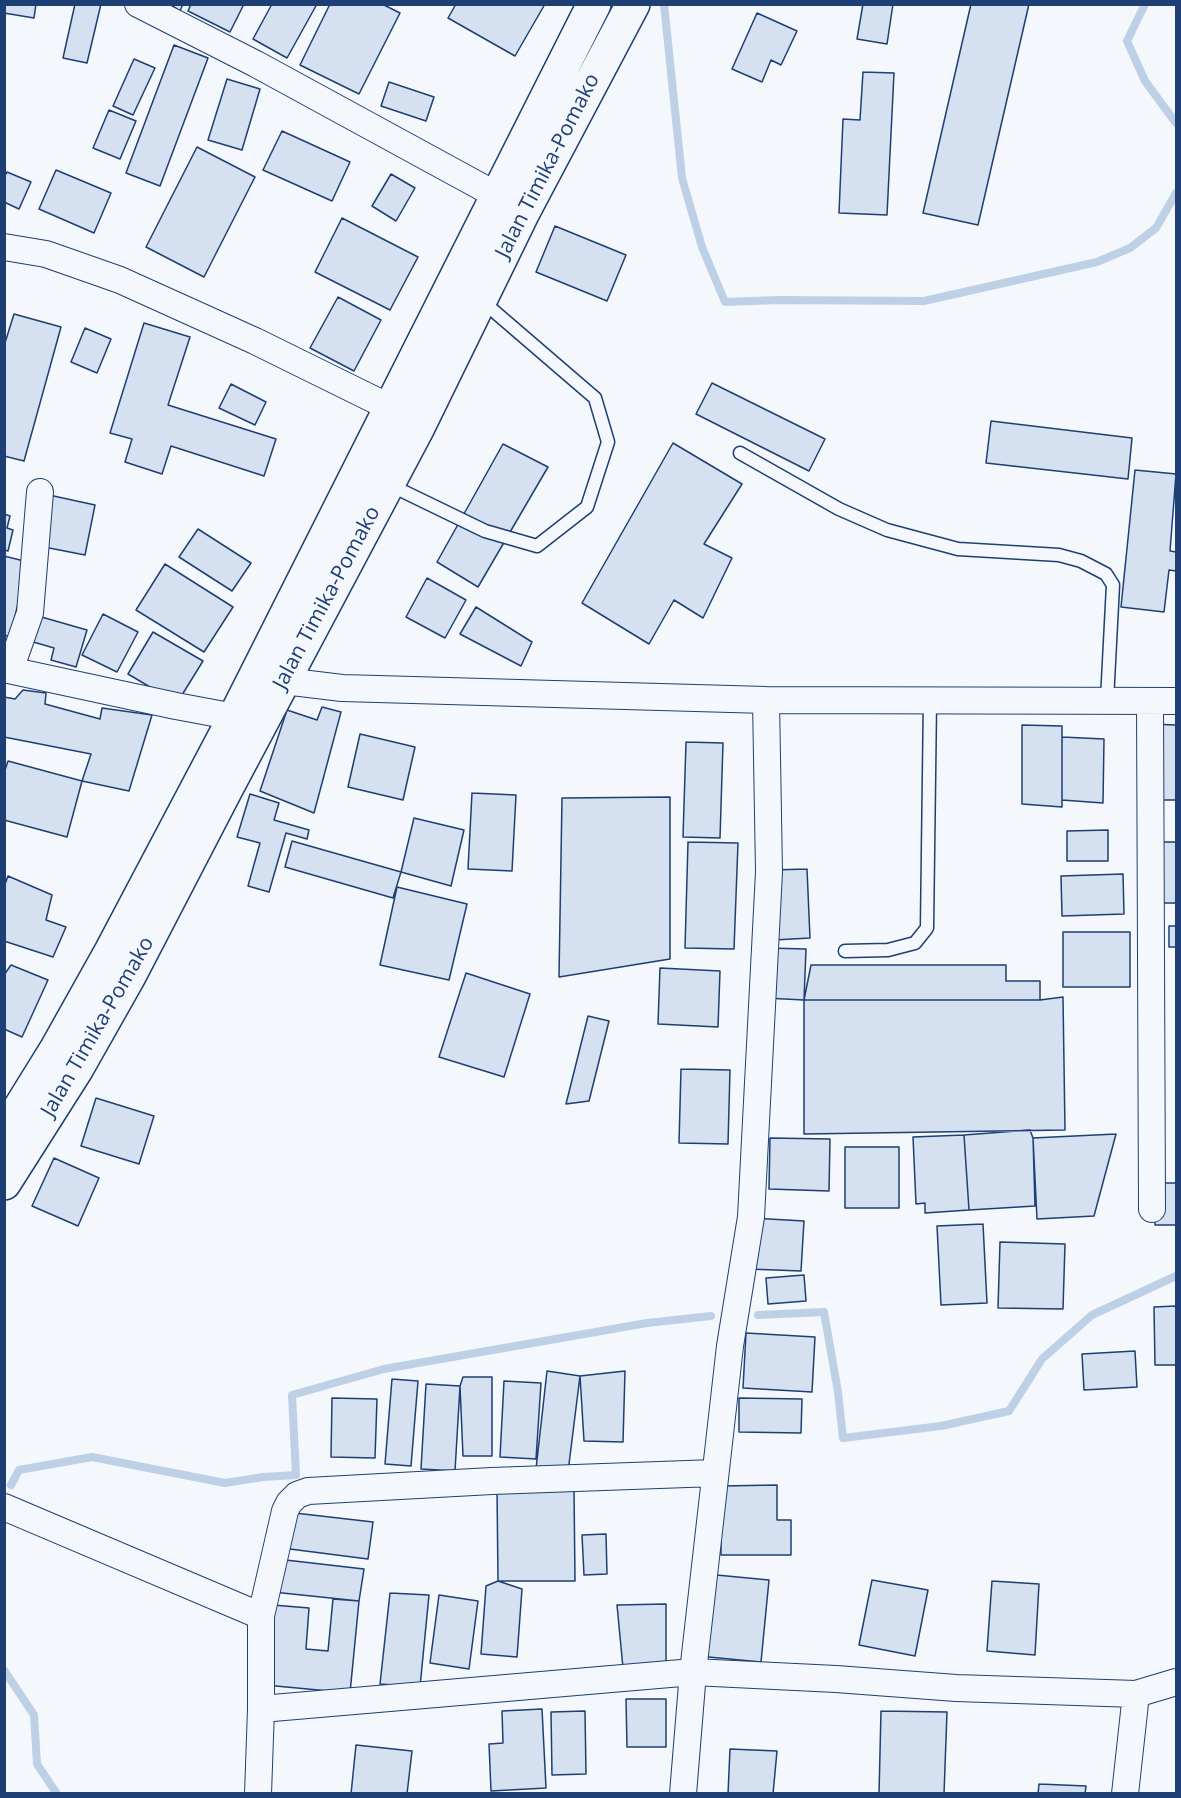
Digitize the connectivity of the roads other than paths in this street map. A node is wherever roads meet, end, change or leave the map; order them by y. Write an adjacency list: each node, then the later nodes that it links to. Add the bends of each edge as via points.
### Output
1 (138, 4): 4 (street)
2 (594, 4): 4 (highway, Jalan Timika-Pomako)
3 (633, 4): 6 (highway, Jalan Timika-Pomako)
4 (498, 196): 7 (highway, Jalan Timika-Pomako)
5 (4, 247): 7 (street, via 46,254 120,280)
6 (480, 300): 9 (highway, Jalan Timika-Pomako); 9 (lane, via 595,398 608,442 587,507 537,546 485,531)
7 (391, 408): 18 (highway, Jalan Timika-Pomako)
8 (740, 453): 15 (lane, via 839,509 887,530 958,549 1059,555 1106,574 1113,585)
9 (388, 484): 12 (highway, Jalan Timika-Pomako)
10 (40, 492): 11 (street, via 30,613)
11 (7, 669): 18 (street)
12 (284, 681): 13 (street, via 342,688); 21 (highway, Jalan Timika-Pomako, via 129,976 77,1068)
13 (766, 700): 14 (street); 23 (street, via 769,872 751,1217)
14 (930, 700): 15 (street); 19 (lane, via 927,928 915,943 888,950)
15 (1107, 700): 17 (street)
16 (1176, 701): 17 (street)
17 (1149, 702): 22 (street)
18 (235, 717): 20 (highway, Jalan Timika-Pomako, via 106,960)
19 (845, 951)
20 (4, 1134)
21 (4, 1183)
22 (1152, 1209)
23 (715, 1473): 25 (street, via 308,1491 297,1495 285,1511); 26 (street)
24 (4, 1507): 25 (street)
25 (261, 1616): 29 (street)
26 (693, 1672): 28 (street); 29 (street); 31 (street)
27 (1176, 1682): 28 (street)
28 (1136, 1694): 32 (street)
29 (261, 1709): 30 (street)
30 (258, 1794)
31 (683, 1794)
32 (1125, 1794)

